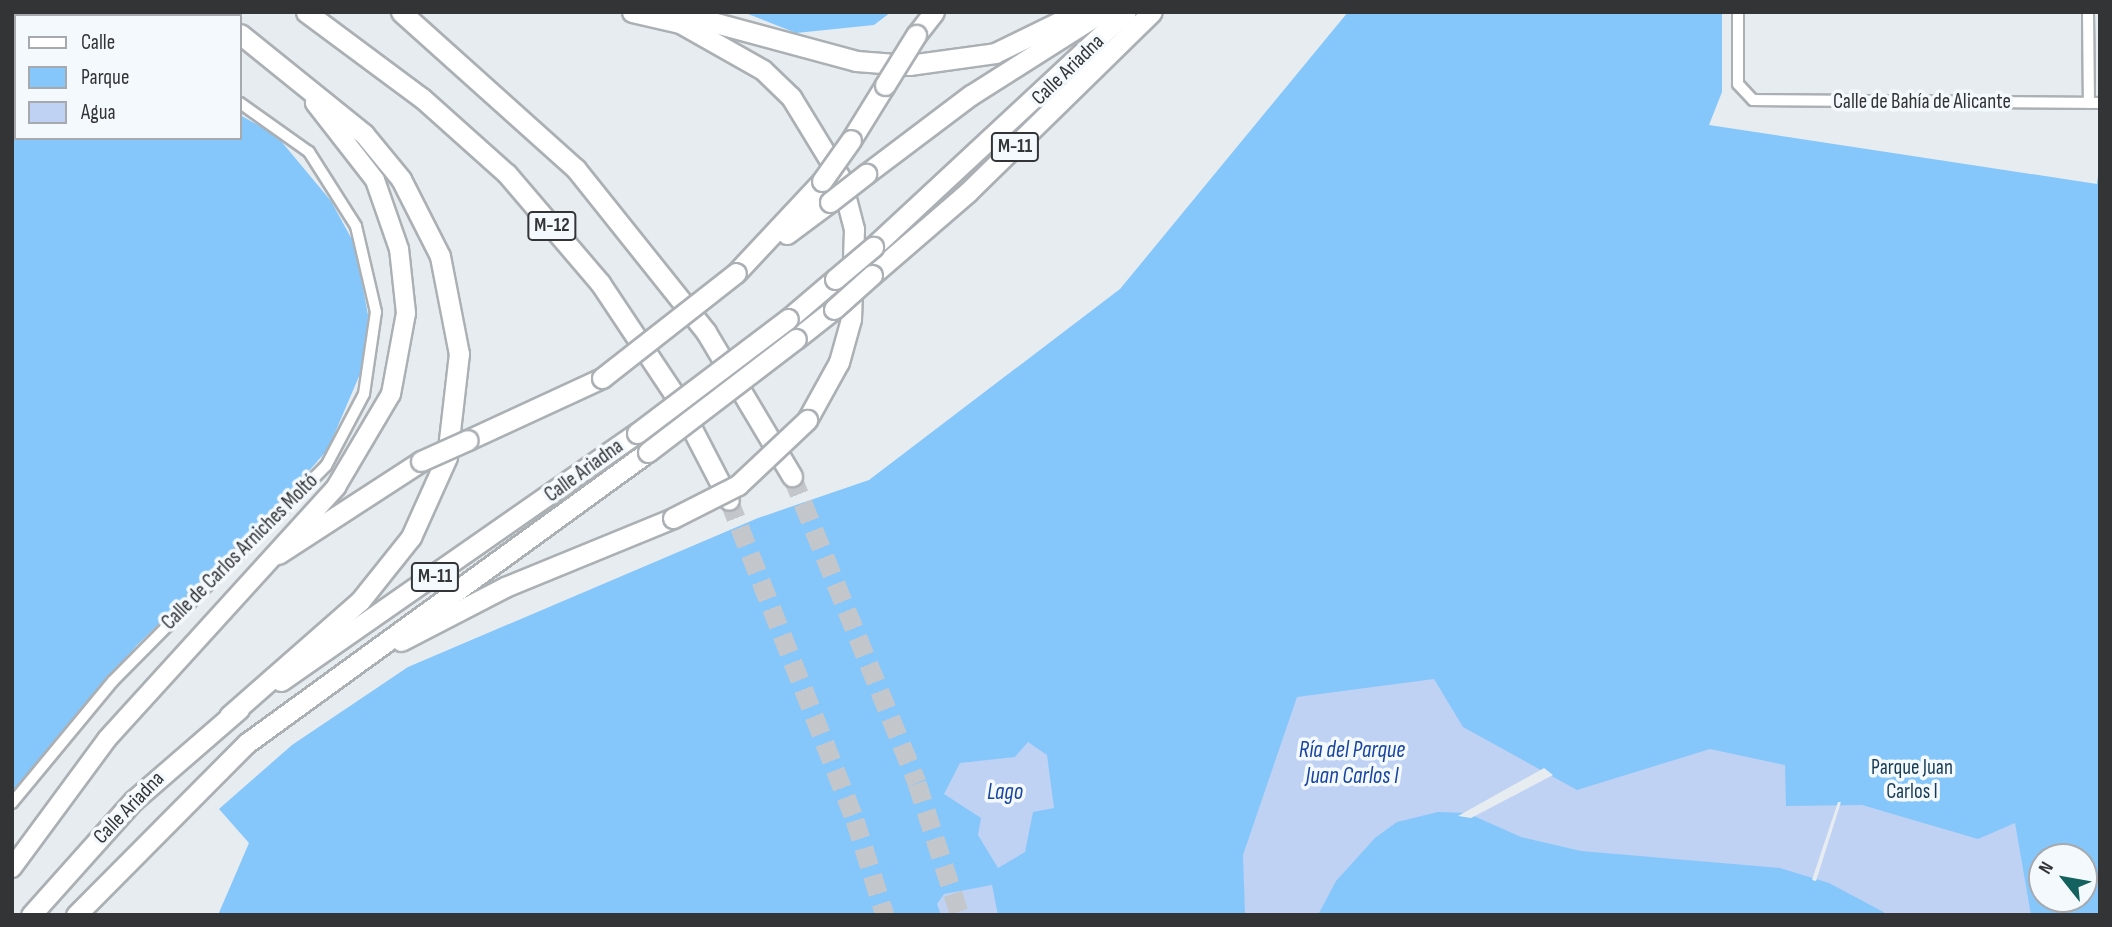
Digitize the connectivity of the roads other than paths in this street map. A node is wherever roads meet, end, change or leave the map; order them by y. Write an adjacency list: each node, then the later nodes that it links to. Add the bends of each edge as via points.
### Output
1 (306, 12): 18 (highway, M-12, via 422,98 515,184 608,294 674,394)
2 (401, 12): 17 (highway, M-12, via 576,169 706,332)
3 (632, 12): 20 (highway, bridge, via 680,23 763,70 791,97 841,179 854,229 851,319 839,362 807,420 749,478 673,518 505,587)
4 (674, 12): 6 (highway, via 856,61 909,65 995,52)
5 (934, 12): 16 (highway, bridge, via 822,181)
6 (1079, 12)
7 (1102, 12): 16 (highway, bridge, via 971,94)
8 (1126, 12): 21 (highway, Calle Ariadna / M-11, bridge, via 873,247 788,319 637,433)
9 (1152, 12): 20 (highway, Calle Ariadna / M-11, bridge, via 968,192 834,309 648,452)
10 (1738, 12): 14 (street, Calle de Bahía de Alicante, via 1738,84 1745,94 1762,101)
11 (2088, 12): 14 (street)
12 (242, 36): 13 (highway)
13 (298, 85): 19 (highway, via 345,135 375,180 399,249 406,313 391,394 374,432); 21 (highway, via 365,134 427,224 454,317 456,400 447,457 404,546 360,601)
14 (2095, 103)
15 (242, 104): 22 (street, Calle de Carlos Arniches Moltó, via 309,152 356,226 376,312 364,394 326,466 113,681)
16 (736, 273): 19 (highway, bridge, via 602,378 421,461)
17 (792, 476)
18 (729, 500)
19 (278, 554): 23 (highway, via 107,739)
20 (338, 673): 25 (highway, Calle Ariadna / M-11, via 180,804)
21 (229, 716): 24 (highway, Calle Ariadna / M-11, via 134,800)
22 (12, 803)
23 (12, 868)
24 (31, 915)
25 (76, 915)

